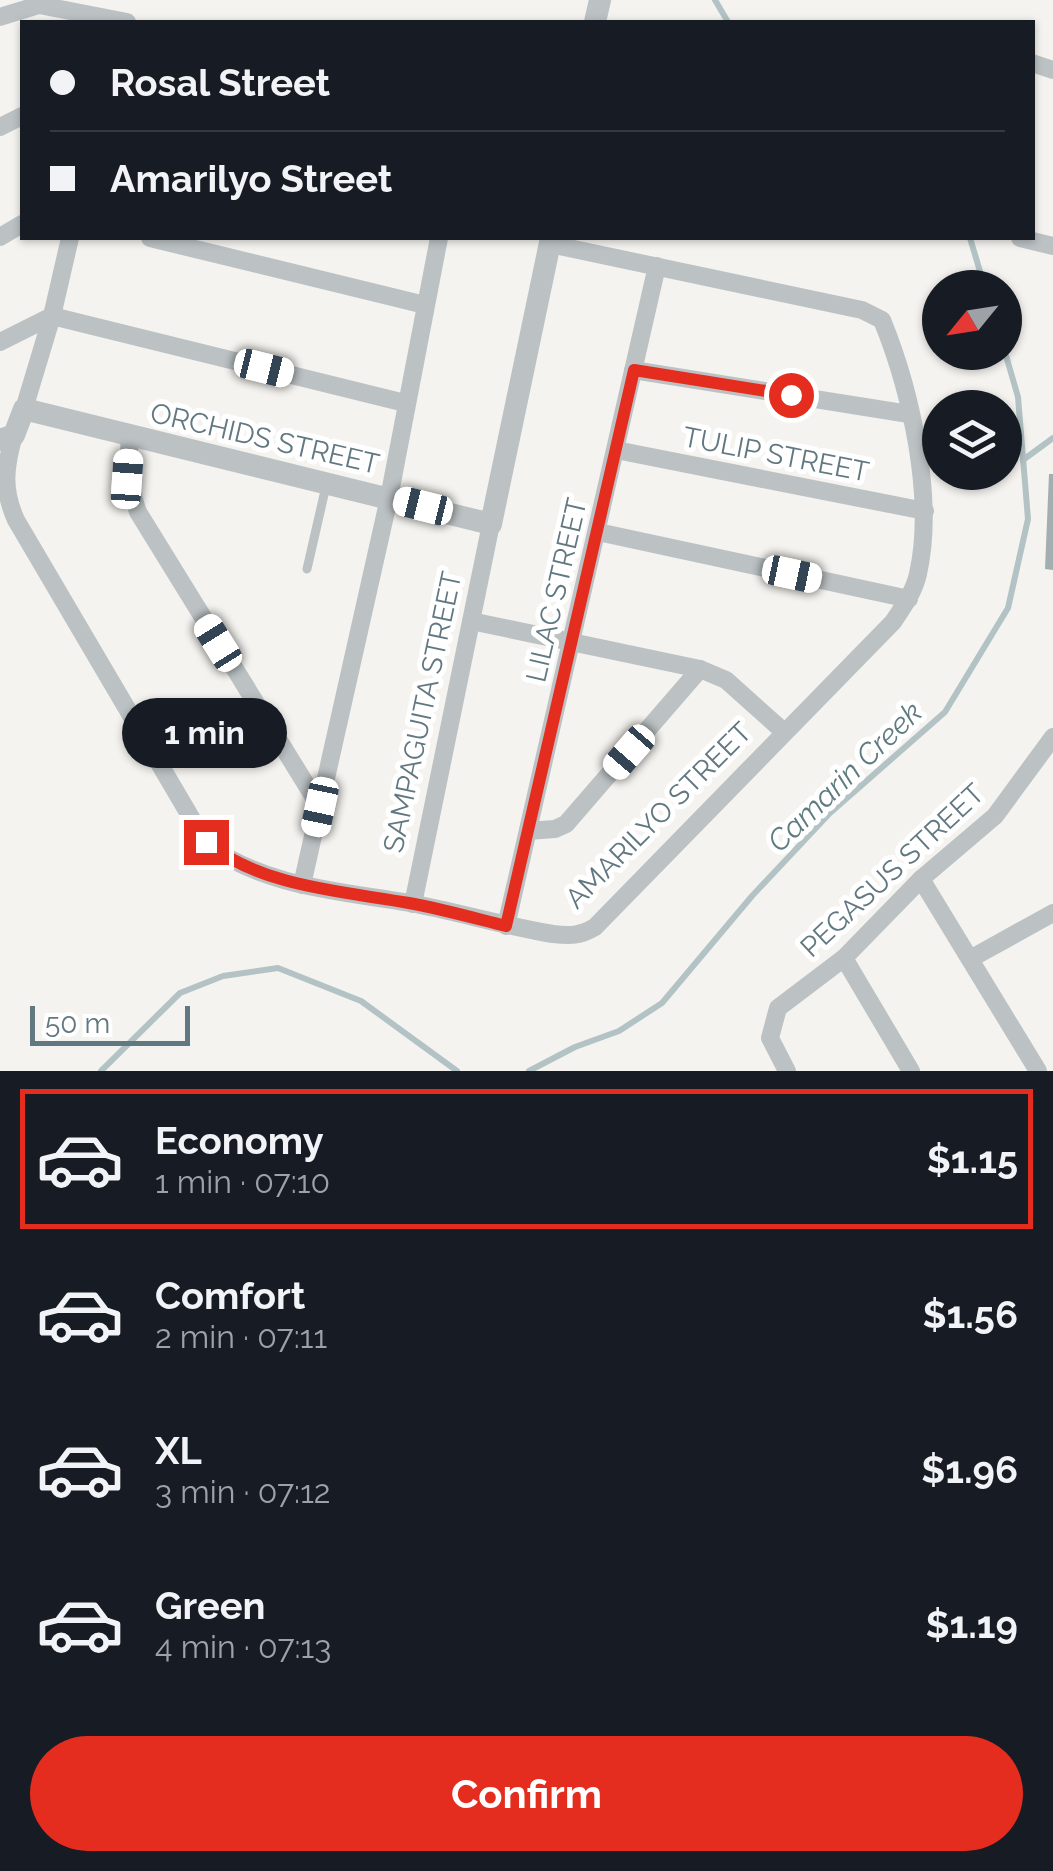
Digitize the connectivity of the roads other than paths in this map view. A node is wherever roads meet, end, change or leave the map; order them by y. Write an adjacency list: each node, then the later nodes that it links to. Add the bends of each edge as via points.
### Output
1 (0, 17): 2 (street, via 39,5)
2 (113, 20)
3 (70, 240): 11 (street, AMARILYO STREET)
4 (158, 240): 10 (street)
5 (438, 240): 10 (street)
6 (550, 240): 9 (street, AMARILYO STREET); 23 (street, SAMPAGUITA STREET)
7 (1028, 240): 8 (street)
8 (1053, 246)
9 (656, 266): 13 (street, LILAC STREET); 16 (street, AMARILYO STREET, via 862,310 882,320)
10 (425, 305): 14 (street)
11 (52, 316): 12 (street); 14 (street); 15 (street, AMARILYO STREET)
12 (0, 342)
13 (634, 370): 16 (street); 19 (street, LILAC STREET)
14 (405, 403): 21 (street)
15 (24, 409): 17 (street, AMARILYO STREET); 18 (street, ORCHIDS STREET)
16 (909, 414): 22 (street, AMARILYO STREET)
17 (7, 437): 35 (street, AMARILYO STREET, via 4,473 16,520 206,842 228,860)
18 (130, 437): 20 (street, ORCHIDS STREET); 32 (street, via 127,479 138,512)
19 (616, 450): 22 (street, TULIP STREET); 24 (street, LILAC STREET)
20 (326, 484): 21 (street, ORCHIDS STREET); 25 (lane)
21 (389, 498): 23 (street, ORCHIDS STREET); 32 (street)
22 (925, 511): 26 (street, AMARILYO STREET, via 918,577)
23 (491, 524): 27 (street, SAMPAGUITA STREET)
24 (598, 532): 26 (street); 28 (street, LILAC STREET)
25 (308, 569)
26 (908, 599): 30 (street, AMARILYO STREET)
27 (471, 622): 28 (street); 36 (street, SAMPAGUITA STREET)
28 (574, 641): 29 (street); 33 (street, LILAC STREET)
29 (700, 669): 30 (street, via 726,680); 33 (street, via 566,824)
30 (783, 731): 38 (street, AMARILYO STREET, via 595,926 572,937)
31 (1053, 737): 34 (street, PEGASUS STREET, via 995,816)
32 (320, 807): 35 (street)
33 (528, 831): 38 (street, LILAC STREET)
34 (921, 879): 39 (street, PEGASUS STREET); 40 (street)
35 (302, 885): 36 (street, AMARILYO STREET)
36 (414, 904): 38 (street, AMARILYO STREET)
37 (1053, 913): 40 (street)
38 (506, 926)
39 (844, 958): 41 (street, PEGASUS STREET, via 778,1008 770,1038); 42 (street)
40 (970, 959): 43 (street)
41 (787, 1071)
42 (911, 1071)
43 (1038, 1071)

